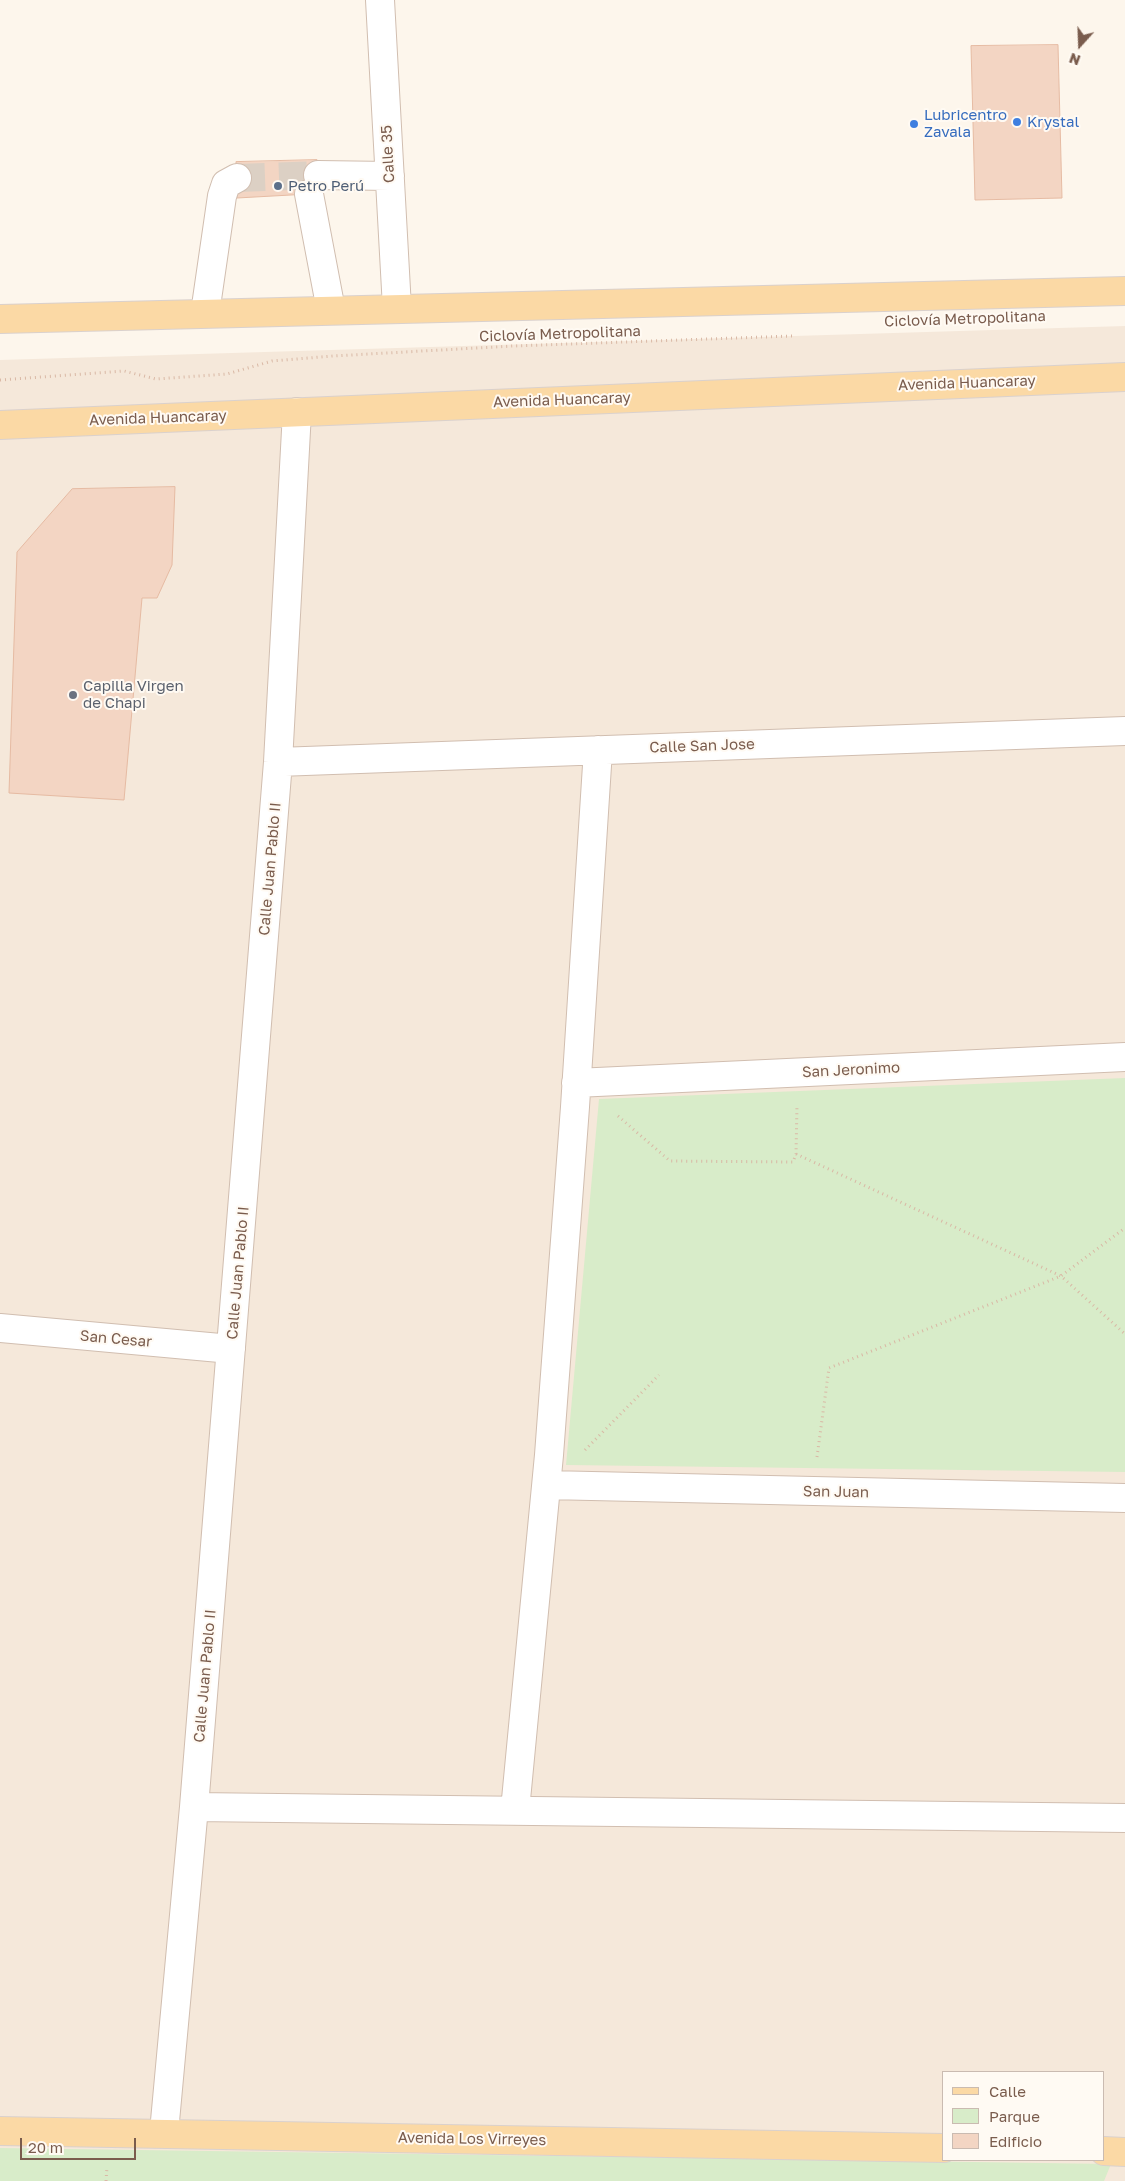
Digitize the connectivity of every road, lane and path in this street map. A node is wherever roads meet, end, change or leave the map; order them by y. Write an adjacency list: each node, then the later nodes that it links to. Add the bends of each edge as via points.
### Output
1 (380, 0): 2 (street, Calle 35)
2 (390, 176): 5 (street, Calle 35); 6 (street, via 313,185)
3 (237, 178): 7 (street, via 226,184 222,196)
4 (1125, 291): 5 (main road)
5 (397, 308): 6 (main road)
6 (331, 310): 7 (main road)
7 (205, 313): 8 (main road)
8 (0, 318)
9 (800, 336): 11 (path, Ciclovía Metropolitana, via 514,346 295,359 272,361 226,374 156,379 124,371)
10 (1125, 377): 12 (main road, Avenida Huancaray)
11 (0, 380)
12 (297, 412): 13 (main road, Avenida Huancaray); 16 (street, Calle Juan Pablo II)
13 (0, 424)
14 (1125, 731): 15 (street, Calle San Jose)
15 (598, 750): 16 (street, Calle San Jose); 18 (street)
16 (278, 762): 26 (street, Calle Juan Pablo II)
17 (1125, 1057): 18 (street, San Jeronimo)
18 (576, 1083): 30 (street)
19 (798, 1099): 21 (path)
20 (613, 1112): 21 (path, via 670,1161 793,1162)
21 (796, 1154): 23 (path)
22 (1125, 1228): 23 (path)
23 (1061, 1276): 25 (path); 29 (path, via 829,1368 816,1459)
24 (0, 1328): 26 (street, San Cesar)
25 (1125, 1334)
26 (232, 1349): 32 (street, Calle Juan Pablo II)
27 (659, 1375): 28 (path)
28 (579, 1456)
29 (826, 1459)
30 (546, 1485): 31 (street, San Juan); 33 (street)
31 (1125, 1498)
32 (194, 1807): 33 (street); 36 (street, Calle Juan Pablo II)
33 (515, 1810): 34 (street)
34 (1125, 1818)
35 (0, 2131): 36 (main road, Avenida Los Virreyes)
36 (164, 2132): 37 (main road, Avenida Los Virreyes)
37 (942, 2148)
38 (1105, 2151): 39 (main road)
39 (1125, 2152)

